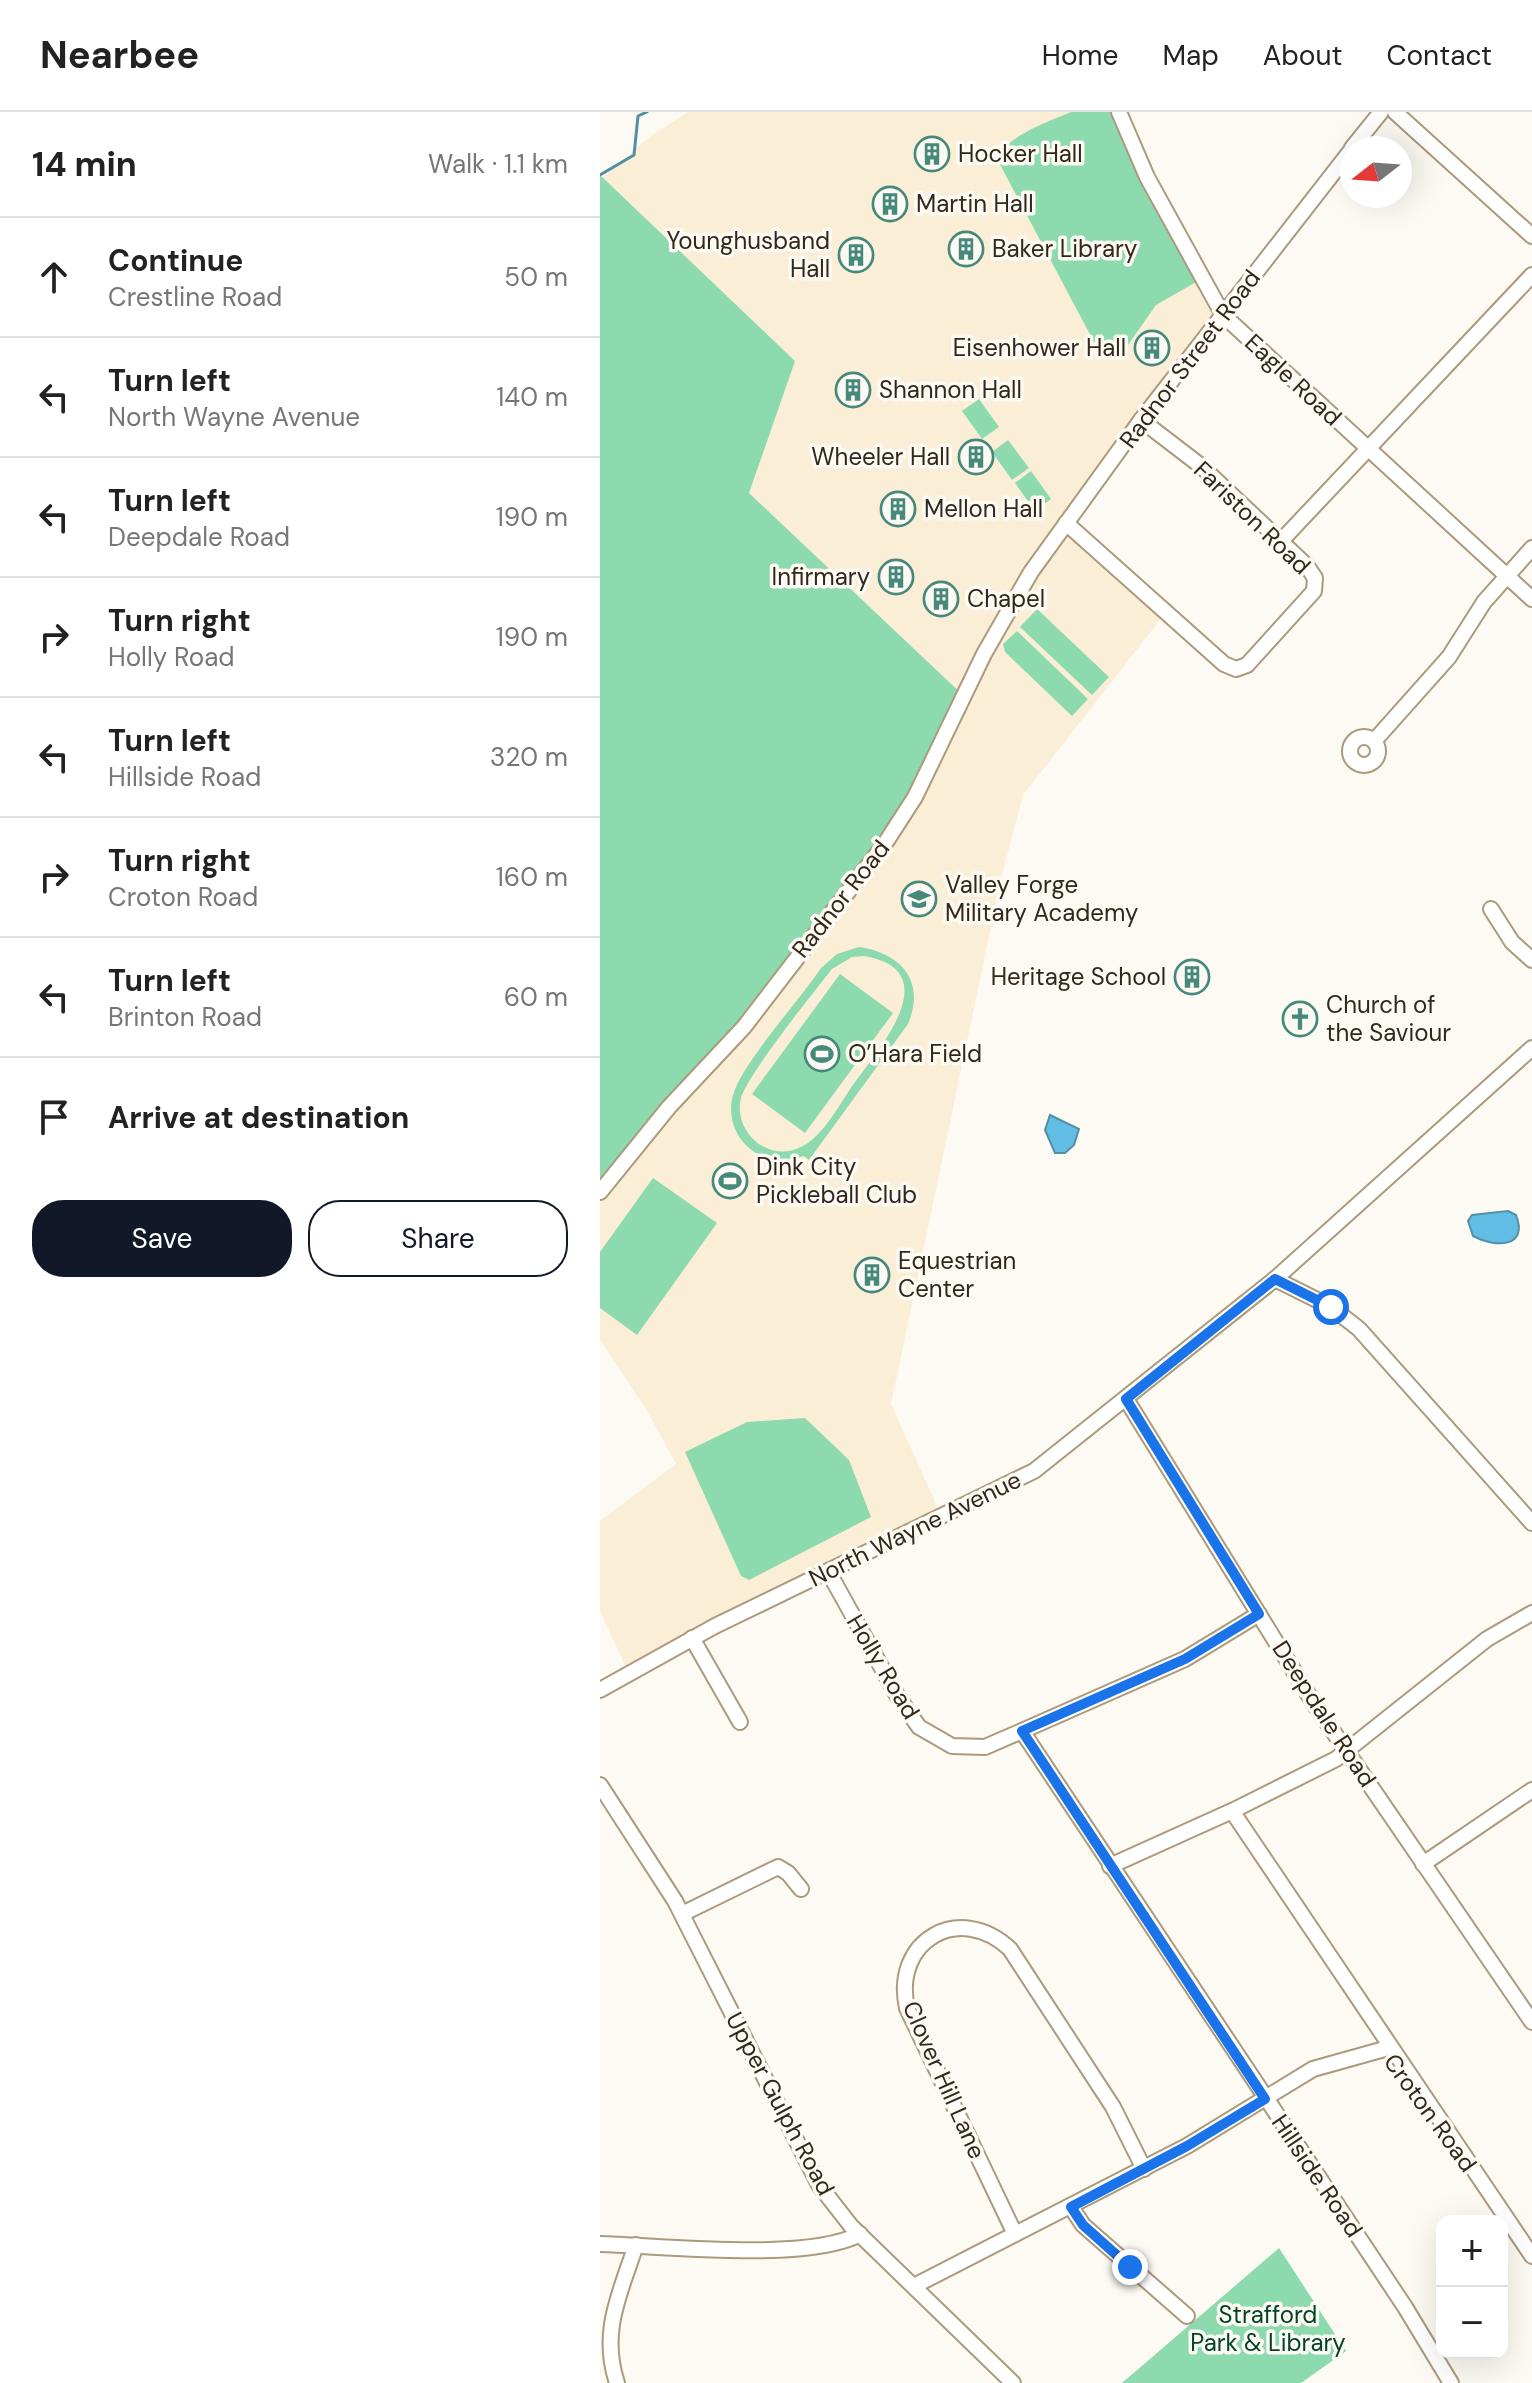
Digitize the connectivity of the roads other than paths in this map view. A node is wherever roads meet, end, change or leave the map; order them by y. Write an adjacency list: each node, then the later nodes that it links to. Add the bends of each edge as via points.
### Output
1 (1119, 112): 8 (street, Eagle Road, via 1147,177)
2 (1381, 112): 4 (street, Radnor Street Road)
3 (1395, 112): 6 (street)
4 (1362, 136)
5 (1340, 164): 8 (street, Radnor Street Road)
6 (1532, 236)
7 (1532, 275): 10 (street)
8 (1223, 315): 9 (street, Radnor Street Road); 10 (street, Eagle Road)
9 (1141, 420): 11 (street, Radnor Street Road); 12 (street, Fariston Road, via 1201,466)
10 (1368, 449): 12 (street); 15 (street, Eagle Road)
11 (1066, 523): 12 (street, Fariston Road, via 1224,664 1236,669 1247,665 1314,591 1315,578); 14 (street, Radnor Street Road)
12 (1281, 541)
13 (1532, 548): 15 (street)
14 (1031, 572): 21 (street, Radnor Road, via 891,835 744,1027)
15 (1507, 576): 16 (street, Eagle Road); 17 (street, via 1477,611 1449,657)
16 (1532, 599)
17 (1375, 740)
18 (1491, 909): 19 (street, via 1512,942)
19 (1532, 960)
20 (1532, 1048): 22 (street, North Wayne Avenue)
21 (600, 1192)
22 (1275, 1279): 23 (street, North Wayne Avenue); 24 (street, via 1331,1307 1359,1329)
23 (1126, 1399): 25 (street, North Wayne Avenue, via 1015,1483); 27 (street, Deepdale Road)
24 (1532, 1523)
25 (828, 1571): 28 (street, North Wayne Avenue); 31 (street, Holly Road, via 919,1727 939,1741 967,1748 985,1747)
26 (1532, 1613): 32 (street, via 1487,1639)
27 (1259, 1614): 31 (street, Holly Road, via 1185,1659); 32 (street, Deepdale Road)
28 (692, 1638): 29 (street, North Wayne Avenue); 30 (street)
29 (600, 1690)
30 (740, 1722)
31 (1022, 1731): 37 (street, Hillside Road)
32 (1347, 1751): 35 (street); 36 (street, Deepdale Road)
33 (600, 1785): 39 (street, Upper Gulph Road)
34 (1532, 1790): 36 (street)
35 (1232, 1811): 37 (street); 41 (street)
36 (1423, 1864): 40 (street, Deepdale Road)
37 (1110, 1866): 42 (street, Hillside Road)
38 (801, 1889): 39 (street, via 778,1867)
39 (682, 1914): 45 (street, Upper Gulph Road, via 805,2161 835,2208)
40 (1532, 2022)
41 (1388, 2048): 42 (street, Croton Road, via 1313,2069); 49 (street, Croton Road)
42 (1265, 2099): 43 (street, Croton Road); 54 (street, Hillside Road)
43 (1144, 2169): 44 (street, Croton Road); 46 (street, Clover Hill Lane, via 1106,2095 1010,1949 973,1928 939,1932 908,1964 907,2008)
44 (1071, 2207): 46 (street, Croton Road); 51 (street, via 1083,2225)
45 (860, 2234): 48 (street, via 831,2245 792,2249); 50 (street, Upper Gulph Road)
46 (1015, 2234): 50 (street, Croton Road)
47 (600, 2244): 48 (street)
48 (636, 2245): 52 (street, via 609,2329)
49 (1532, 2256)
50 (914, 2286): 53 (street, Upper Gulph Road)
51 (1187, 2316)
52 (617, 2383)
53 (1013, 2383)
54 (1451, 2383)

